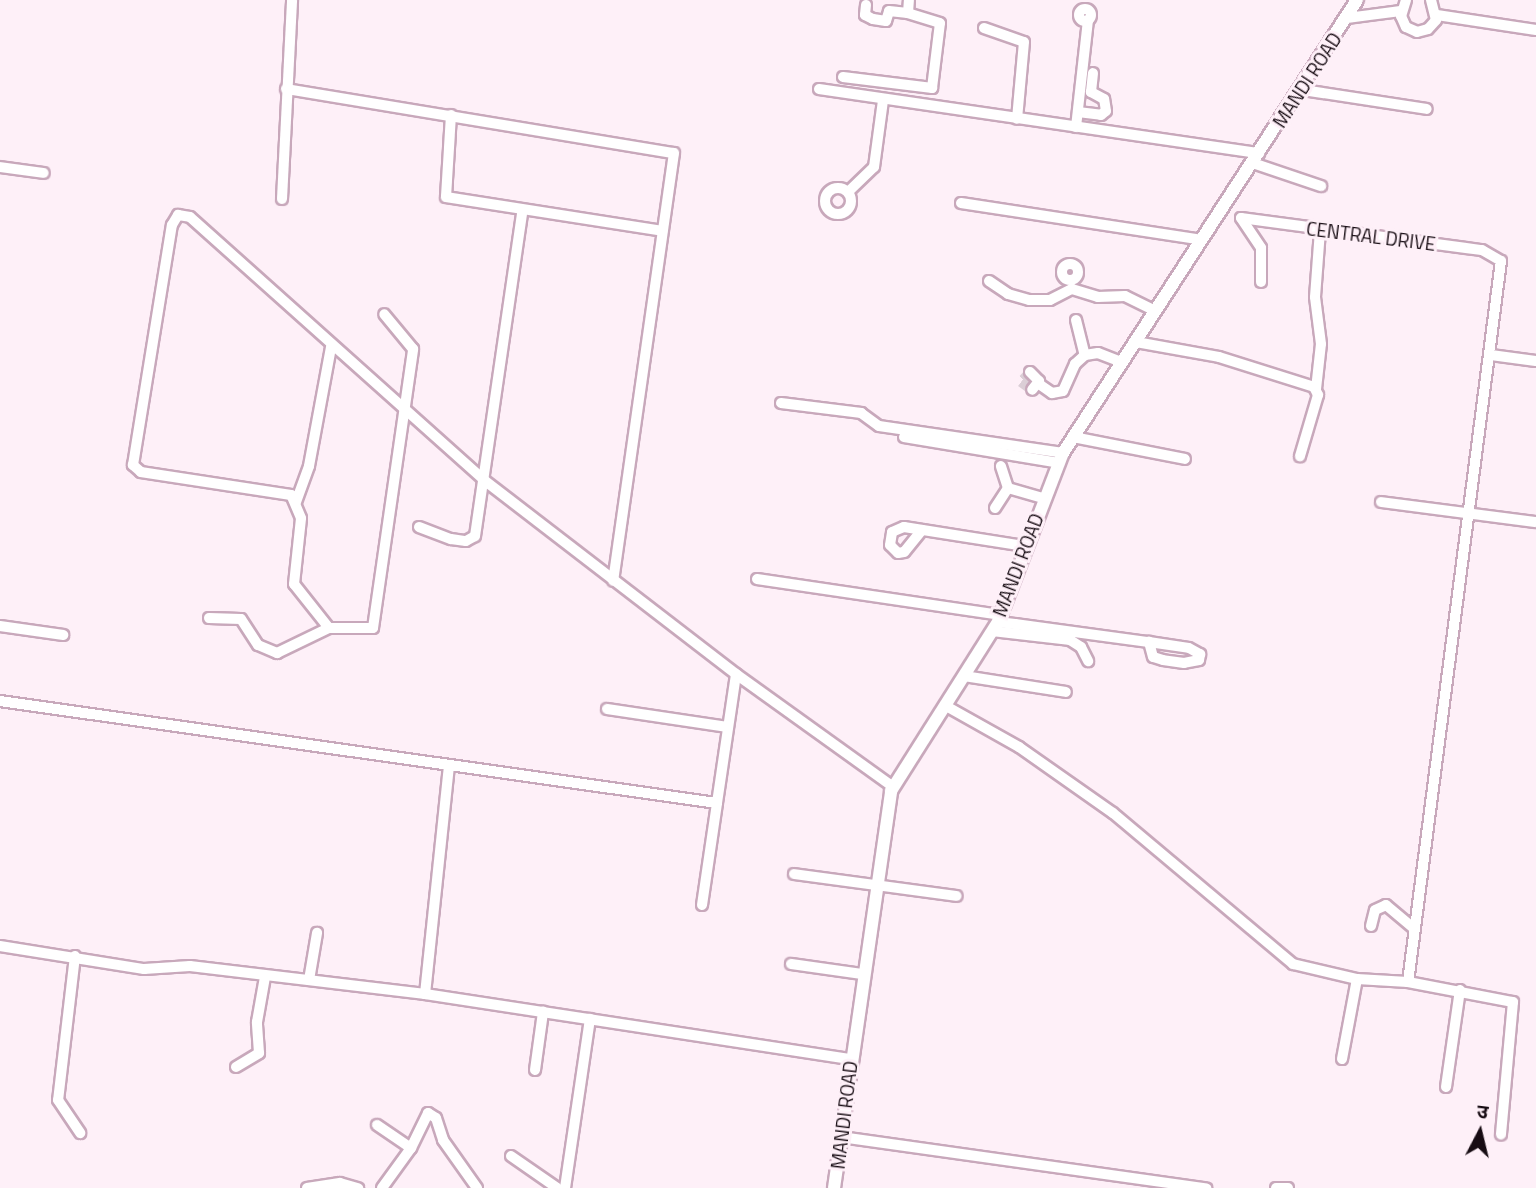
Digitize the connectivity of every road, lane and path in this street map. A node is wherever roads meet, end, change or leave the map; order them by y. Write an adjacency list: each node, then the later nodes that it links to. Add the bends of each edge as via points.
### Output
1 (292, 0): 17 (street)
2 (909, 0): 9 (street)
3 (1357, 0): 11 (street, MANDI ROAD)
4 (1406, 0): 8 (street)
5 (1431, 0): 10 (street)
6 (866, 5): 9 (street, via 865,15 873,19 886,20 889,11)
7 (1088, 10): 23 (street)
8 (1401, 10): 10 (street, via 1403,22 1417,32 1433,25); 11 (street)
9 (908, 13): 16 (street, via 940,23 932,88)
10 (1437, 15): 13 (street)
11 (1347, 18): 19 (street, MANDI ROAD)
12 (984, 29): 25 (street, via 1024,42)
13 (1536, 30)
14 (1093, 73): 23 (street, via 1091,92 1104,100 1106,111 1101,115)
15 (843, 76): 16 (street)
16 (867, 80): 20 (street)
17 (286, 89): 24 (street); 32 (street)
18 (819, 89): 20 (street)
19 (1303, 90): 22 (street); 27 (street, MANDI ROAD)
20 (864, 97): 21 (street)
21 (883, 100): 25 (street); 31 (street, via 873,170)
22 (1427, 109)
23 (1078, 112): 26 (street)
24 (451, 116): 34 (street, via 444,195); 36 (street, via 673,151)
25 (1017, 119): 26 (street)
26 (1076, 127): 27 (street)
27 (1256, 158): 30 (street); 37 (street, MANDI ROAD)
28 (0, 167): 29 (street)
29 (44, 173)
30 (1321, 186)
31 (848, 192)
32 (282, 199)
33 (961, 203): 37 (street)
34 (522, 212): 36 (street); 59 (street)
35 (1320, 230): 39 (street, CENTRAL DRIVE, via 1241,218 1261,248); 46 (street, CENTRAL DRIVE, via 1482,250 1499,257 1503,273); 50 (street, via 1314,316 1321,344)
36 (662, 231): 71 (street)
37 (1202, 240): 40 (street, MANDI ROAD)
38 (989, 281): 40 (street, via 1029,300 1050,300 1072,285 1098,297 1125,296)
39 (1261, 282)
40 (1156, 311): 43 (street, MANDI ROAD)
41 (384, 314): 52 (street, via 413,349)
42 (1076, 320): 45 (street)
43 (1136, 342): 48 (street, MANDI ROAD); 50 (street, via 1231,360)
44 (331, 347): 52 (street); 62 (street, via 309,466); 62 (street, via 190,216 176,216 133,465 141,472 286,492)
45 (1085, 355): 48 (street, via 1098,353); 49 (street, via 1075,364 1063,391 1052,393 1035,387 1038,376)
46 (1491, 355): 47 (street); 65 (street)
47 (1536, 361)
48 (1122, 362): 54 (street, MANDI ROAD)
49 (1030, 372)
50 (1316, 389): 55 (street)
51 (782, 402): 56 (street, via 861,413 879,426)
52 (405, 405): 59 (street); 75 (street, via 374,626 369,631)
53 (904, 437): 56 (street)
54 (1073, 437): 56 (street, MANDI ROAD); 57 (street)
55 (1300, 456)
56 (1061, 458): 61 (street, MANDI ROAD)
57 (1185, 459)
58 (1001, 466): 60 (street)
59 (484, 480): 67 (street, via 472,539 451,540); 71 (street)
60 (1008, 488): 61 (street); 64 (street)
61 (1044, 498): 69 (street, MANDI ROAD)
62 (296, 502): 75 (street, via 301,519 294,584)
63 (1381, 502): 65 (street)
64 (995, 509)
65 (1470, 512): 66 (street); 94 (street)
66 (1536, 522)
67 (419, 527)
68 (922, 530): 69 (street)
69 (1024, 546): 73 (street, MANDI ROAD)
70 (757, 579): 73 (street)
71 (613, 581): 79 (street)
72 (209, 618): 75 (street, via 241,620 258,645 277,653)
73 (997, 623): 77 (street); 78 (street, via 1070,640 1081,647); 80 (street, MANDI ROAD)
74 (0, 625): 76 (street)
75 (329, 628)
76 (63, 635)
77 (1149, 642): 77 (street, via 1189,648 1200,654 1199,660 1184,663 1153,657)
78 (1088, 661)
79 (736, 674): 85 (street); 87 (street)
80 (964, 676): 81 (street); 83 (street, MANDI ROAD)
81 (1066, 692)
82 (0, 701): 86 (street)
83 (946, 706): 87 (street, MANDI ROAD); 101 (street, via 990,728 1112,813 1287,960)
84 (607, 709): 85 (street)
85 (728, 727): 88 (street)
86 (449, 765): 88 (street); 105 (street)
87 (893, 787): 90 (street, MANDI ROAD)
88 (717, 803): 92 (street)
89 (794, 874): 90 (street)
90 (874, 886): 91 (street); 99 (street, MANDI ROAD)
91 (957, 896)
92 (702, 905)
93 (1371, 926): 94 (street, via 1375,910 1386,905)
94 (1413, 928): 103 (street)
95 (317, 933): 102 (street)
96 (0, 946): 97 (street)
97 (75, 956): 100 (street, via 144,969 181,965); 114 (street, via 58,1100)
98 (791, 964): 99 (street)
99 (862, 974): 108 (street, MANDI ROAD)
100 (265, 977): 102 (street); 110 (street, via 257,1022 259,1053)
101 (1357, 979): 103 (street); 109 (street)
102 (309, 980): 105 (street)
103 (1408, 982): 104 (street)
104 (1460, 990): 112 (street); 115 (street, via 1502,996 1515,1004)
105 (425, 994): 106 (street)
106 (543, 1012): 107 (street); 111 (street)
107 (590, 1019): 108 (street); 124 (street)
108 (851, 1059): 116 (street, MANDI ROAD)
109 (1342, 1059)
110 (236, 1067)
111 (535, 1070)
112 (1446, 1087)
113 (377, 1125): 117 (street)
114 (80, 1133)
115 (1501, 1133)
116 (841, 1137): 125 (street, MANDI ROAD); 126 (street)
117 (411, 1148): 121 (street); 122 (street, via 423,1119 432,1113 443,1140)
118 (510, 1156): 123 (street)
119 (307, 1188): 120 (street, via 340,1183)
120 (358, 1188)
121 (382, 1188)
122 (477, 1188)
123 (557, 1188)
124 (565, 1188)
125 (834, 1188)
126 (1206, 1188)
127 (1276, 1188): 128 (street)
128 (1288, 1188)

